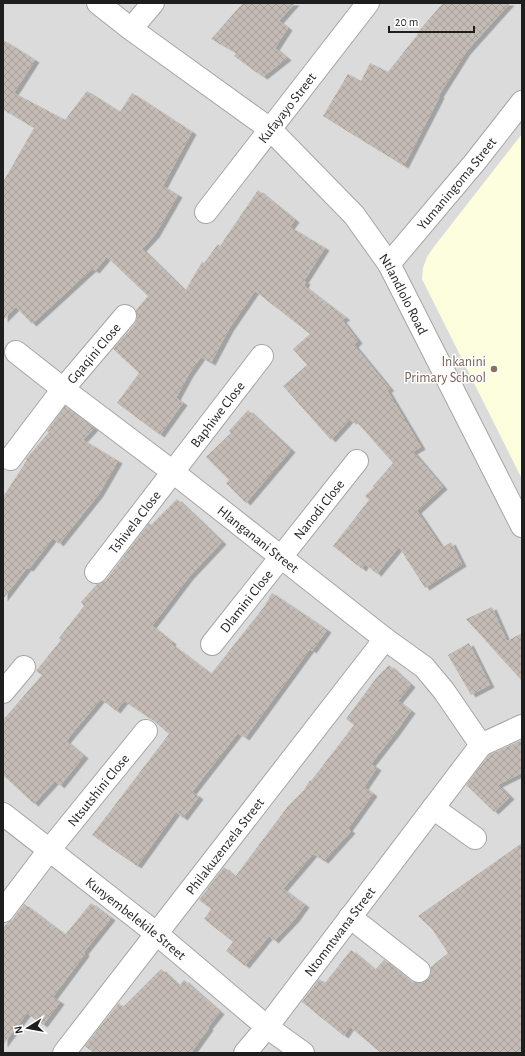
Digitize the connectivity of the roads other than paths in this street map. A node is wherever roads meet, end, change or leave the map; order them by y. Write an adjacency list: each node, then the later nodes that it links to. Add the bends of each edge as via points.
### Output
1 (98, 3): 4 (street, Ntlandlolo Road)
2 (153, 3): 4 (street)
3 (368, 3): 6 (street, Kufayayo Street)
4 (131, 29): 6 (street, Ntlandlolo Road)
5 (522, 102): 8 (street, Yumaningoma Street)
6 (270, 129): 7 (street, Kufayayo Street); 8 (street, Ntlandlolo Road, via 354,215)
7 (206, 212)
8 (389, 264): 16 (street, Ntlandlolo Road)
9 (125, 316): 12 (street, Gqaqini Close)
10 (16, 352): 12 (street, Hlanganani Street)
11 (262, 356): 15 (street, Baphiwe Close)
12 (63, 389): 13 (street, Gqaqini Close); 15 (street, Hlanganani Street)
13 (10, 459)
14 (357, 461): 17 (street, Nanodi Close)
15 (172, 472): 17 (street, Hlanganani Street); 18 (street, Tshivela Close)
16 (522, 526)
17 (281, 558): 19 (street, Hlanganani Street); 20 (street, Dlamini Close)
18 (96, 572)
19 (385, 639): 25 (street, Hlanganani Street, via 424,667); 32 (street, Philakuzenzela Street)
20 (212, 644)
21 (24, 667): 22 (street)
22 (3, 692)
23 (522, 726): 25 (street, Ntomntwana Street)
24 (146, 731): 29 (street, Ntsutshini Close)
25 (481, 745): 26 (street, Ntomntwana Street)
26 (433, 808): 28 (street); 31 (street, Ntomntwana Street)
27 (3, 814): 29 (street, Kunyembelekile Street)
28 (475, 838)
29 (50, 849): 30 (street, Ntsutshini Close); 32 (street, Kunyembelekile Street)
30 (3, 911)
31 (350, 917): 33 (street); 34 (street, Ntomntwana Street)
32 (157, 934): 34 (street, Kunyembelekile Street); 35 (street, Philakuzenzela Street)
33 (419, 971)
34 (267, 1026): 36 (street, Ntomntwana Street); 37 (street, Kunyembelekile Street)
35 (64, 1053)
36 (245, 1053)
37 (303, 1053)

